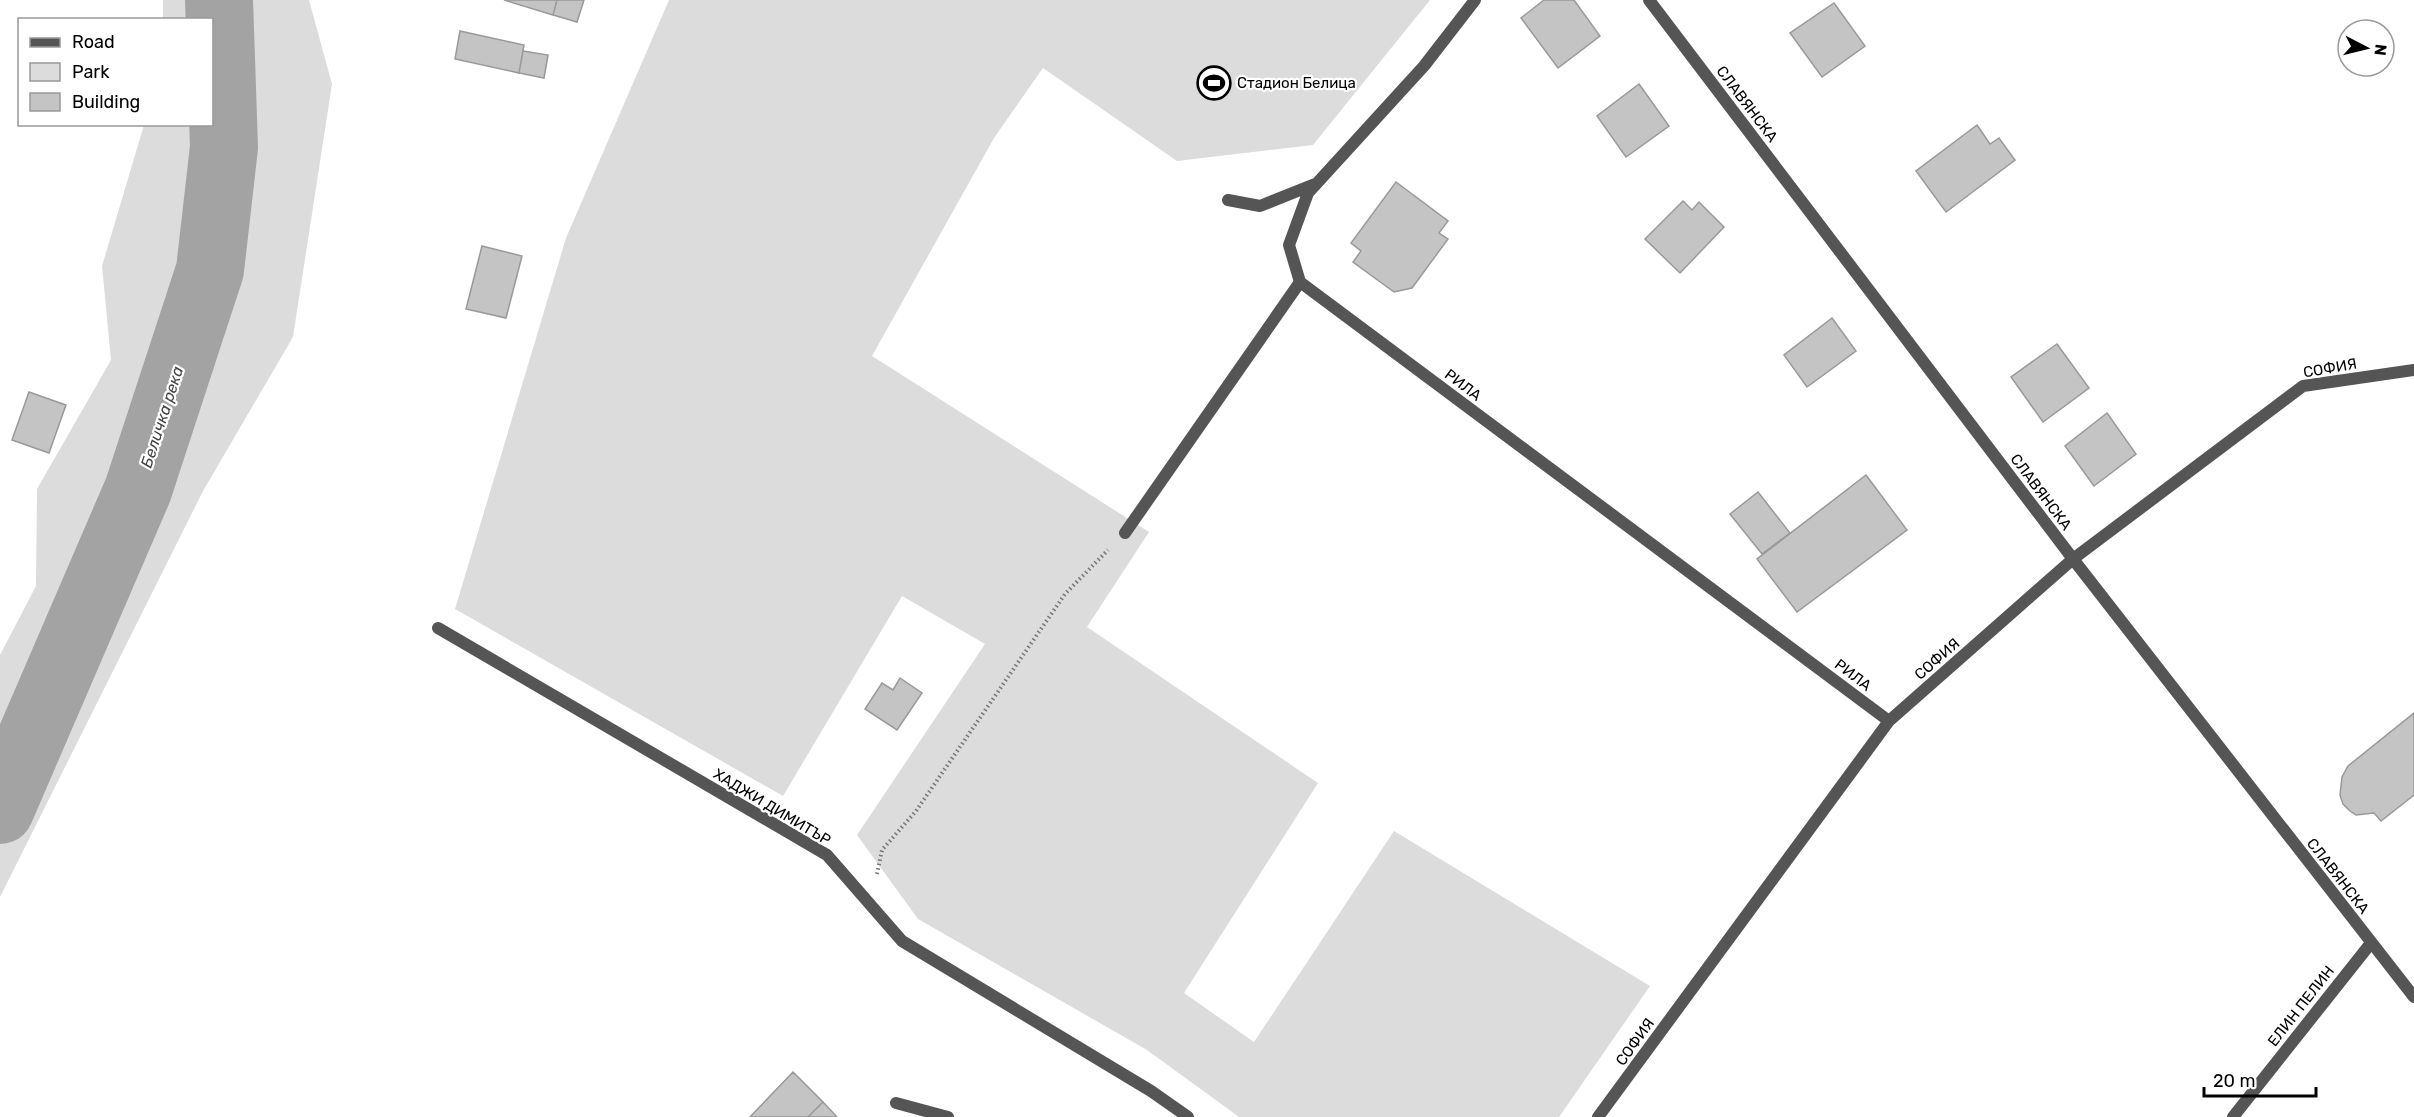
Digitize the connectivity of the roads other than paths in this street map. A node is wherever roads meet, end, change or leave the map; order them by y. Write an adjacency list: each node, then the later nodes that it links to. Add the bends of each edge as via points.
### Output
1 (1475, 0): 3 (street, via 1424,66)
2 (1649, 0): 8 (street, СЛАВЯНСКА)
3 (1316, 184): 4 (street, via 1260,206); 5 (street, via 1308,193 1289,245)
4 (1228, 200)
5 (1300, 282): 7 (street); 10 (street, РИЛА)
6 (2414, 370): 8 (street, СОФИЯ, via 2303,386)
7 (1125, 533)
8 (2073, 559): 10 (street, СОФИЯ); 11 (street, СЛАВЯНСКА)
9 (438, 628): 15 (street, ХАДЖИ ДИМИТЪР, via 826,855 902,941)
10 (1889, 721): 16 (street, СОФИЯ)
11 (2371, 942): 12 (street, СЛАВЯНСКА); 17 (street, ЕЛИН ПЕЛИН)
12 (2414, 997)
13 (896, 1103): 14 (street)
14 (948, 1117)
15 (1188, 1117)
16 (1598, 1117)
17 (2233, 1117)

